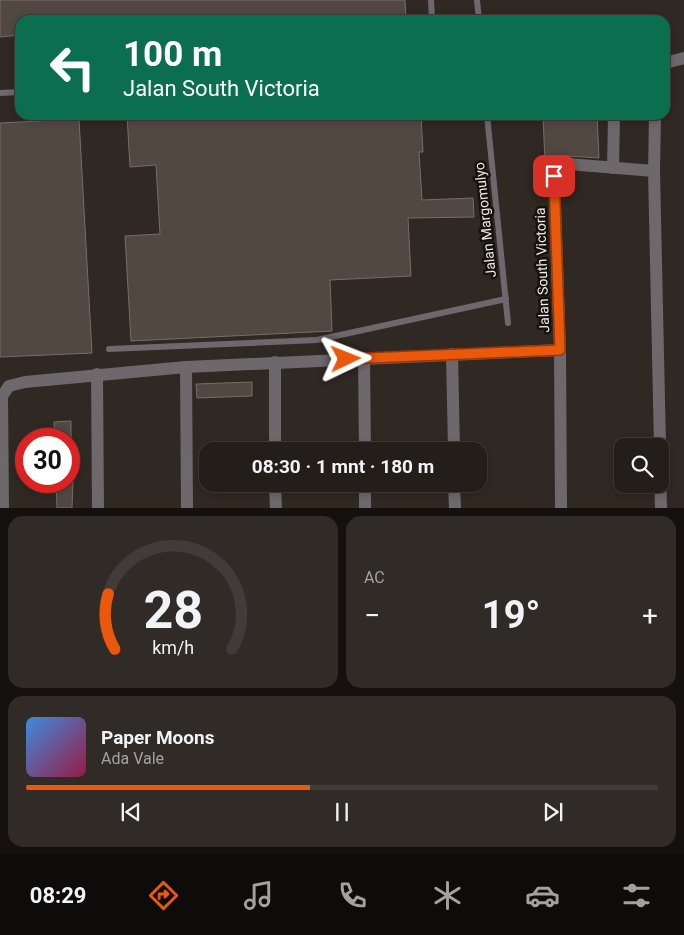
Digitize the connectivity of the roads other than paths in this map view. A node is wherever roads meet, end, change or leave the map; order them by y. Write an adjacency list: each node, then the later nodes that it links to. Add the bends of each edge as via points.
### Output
1 (431, 0): 3 (lane)
2 (478, 0): 4 (lane)
3 (432, 15)
4 (479, 15)
5 (684, 58): 6 (street)
6 (670, 62)
7 (15, 92): 8 (lane)
8 (0, 93)
9 (488, 120): 14 (lane, Jalan Margomulyo)
10 (614, 120): 12 (street)
11 (655, 120): 13 (street)
12 (613, 168): 13 (street, Jalan South Victoria); 17 (street, Jalan South Victoria, via 568,164 558,167 554,176)
13 (654, 171): 23 (street)
14 (506, 299): 15 (lane, Jalan Margomulyo); 16 (lane, via 317,340)
15 (508, 323)
16 (109, 349)
17 (560, 350): 18 (street, Jalan South Victoria); 37 (street, Jalan South Victoria)
18 (452, 354): 19 (street, Jalan South Victoria); 26 (street)
19 (364, 358): 20 (street, Jalan South Victoria); 25 (street)
20 (275, 362): 21 (street, Jalan South Victoria); 24 (street)
21 (186, 367): 22 (street, Jalan South Victoria); 33 (street)
22 (97, 374): 31 (street, Jalan South Victoria, via 25,382 10,386 2,396); 32 (street)
23 (660, 438)
24 (275, 442)
25 (365, 442)
26 (454, 442)
27 (276, 492): 34 (street)
28 (365, 492): 35 (street)
29 (454, 492): 36 (street)
30 (661, 493): 38 (street)
31 (3, 508)
32 (98, 508)
33 (187, 508)
34 (276, 508)
35 (365, 508)
36 (455, 508)
37 (561, 508)
38 (661, 508)

